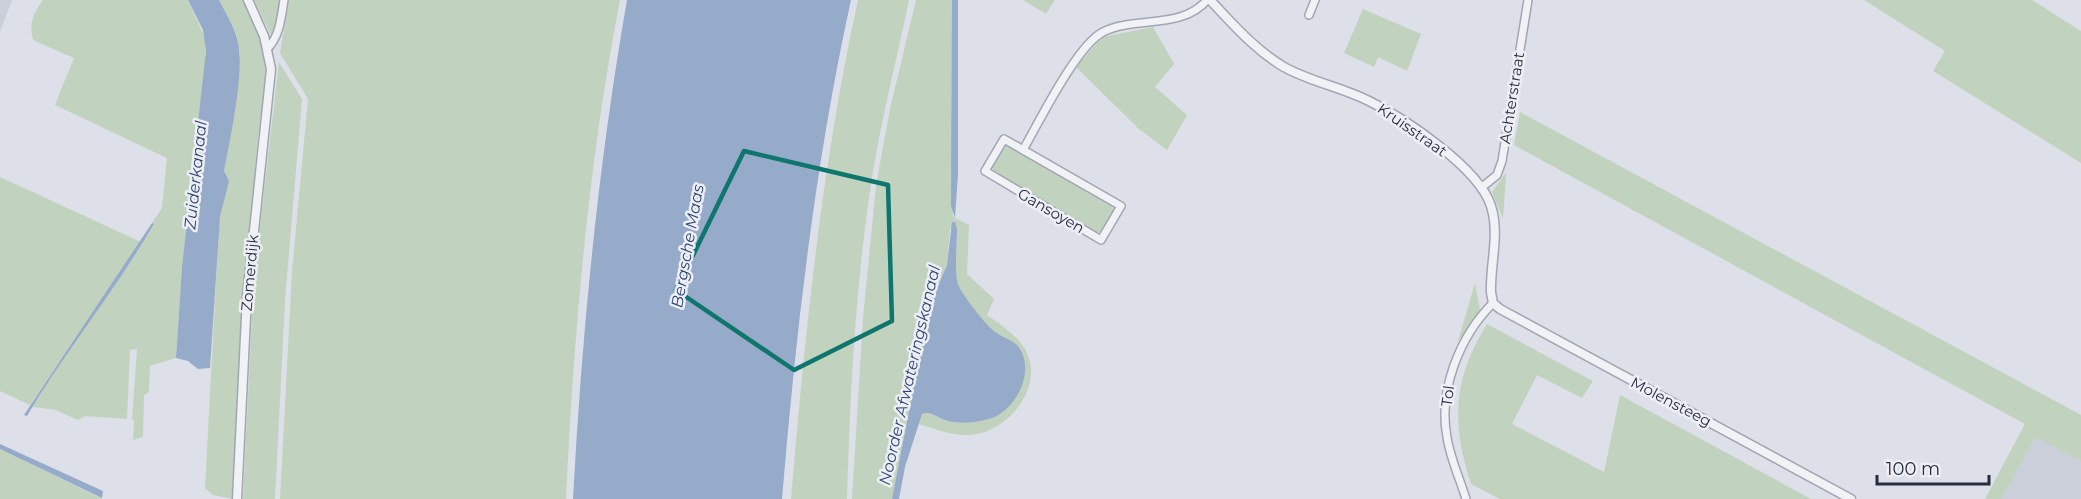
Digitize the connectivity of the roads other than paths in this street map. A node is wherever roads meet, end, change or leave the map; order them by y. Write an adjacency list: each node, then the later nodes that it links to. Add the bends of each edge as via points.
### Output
1 (248, 0): 7 (street, Zomerdijk)
2 (284, 0): 7 (street, Zomerdijk, via 275,40)
3 (1208, 0): 8 (street, via 1196,10 1174,18 1111,29 1096,36 1059,87); 9 (street, Kruisstraat, via 1273,60 1390,112 1438,146)
4 (1315, 0): 6 (street)
5 (1528, 0): 9 (street, Achterstraat, via 1502,161 1497,175)
6 (1309, 15)
7 (268, 48): 11 (street, Zomerdijk, via 270,89 247,297)
8 (1023, 150): 8 (street, Gansoyen, via 1121,206 1101,240 985,171 1004,138)
9 (1481, 188): 10 (street, Kruisstraat, via 1491,205 1495,227 1490,281)
10 (1493, 303): 12 (street, Tol, via 1470,331 1450,379 1447,439); 13 (street, Molensteeg)
11 (237, 499)
12 (1466, 499)
13 (1851, 499)

